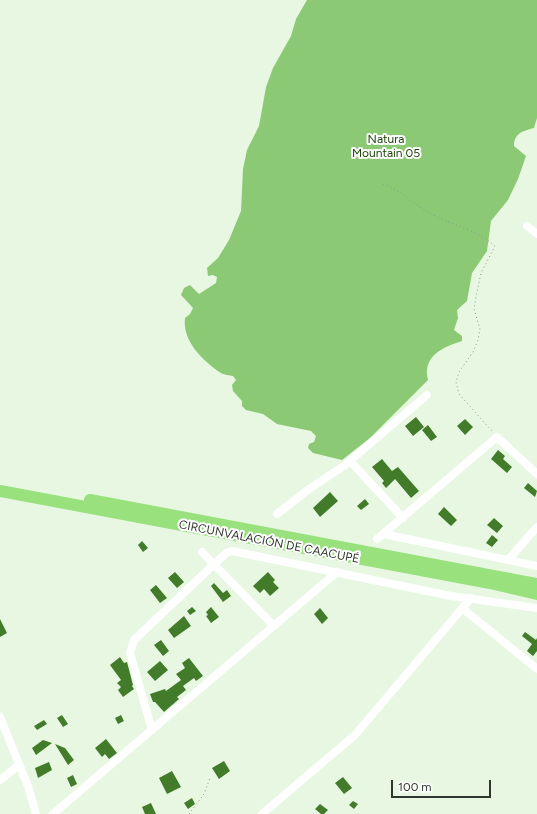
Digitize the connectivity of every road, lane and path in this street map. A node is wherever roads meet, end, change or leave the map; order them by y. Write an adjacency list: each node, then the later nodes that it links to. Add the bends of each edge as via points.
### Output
1 (383, 184): 5 (path, via 395,188 428,212 485,237 495,246 482,273 476,297 474,309 480,329 478,340 474,352 459,372 456,382 459,394)
2 (527, 226): 3 (street)
3 (537, 234)
4 (427, 395): 6 (street)
5 (497, 437): 7 (street); 11 (street)
6 (350, 461): 10 (street); 11 (street)
7 (537, 474)
8 (0, 483): 18 (highway, CIRCUNVALACIÓN DE CAACUPÉ)
9 (0, 491): 19 (highway, CIRCUNVALACIÓN DE CAACUPÉ)
10 (277, 514)
11 (403, 518): 14 (street, via 381,536)
12 (537, 527): 14 (street)
13 (202, 552): 15 (street)
14 (508, 560): 16 (street)
15 (215, 565): 17 (street, via 226,553 232,551); 23 (street); 26 (street, via 131,645 130,653)
16 (537, 566)
17 (337, 572): 20 (street); 23 (street)
18 (537, 584)
19 (537, 594)
20 (471, 598): 21 (street); 22 (street)
21 (462, 608): 24 (street); 33 (street, via 355,736)
22 (537, 608)
23 (274, 626): 26 (street)
24 (537, 669)
25 (0, 717): 27 (street)
26 (152, 730): 31 (street)
27 (19, 765): 29 (street); 30 (street)
28 (210, 778): 32 (path, via 204,794)
29 (0, 780)
30 (36, 814)
31 (53, 814)
32 (189, 814)
33 (262, 814)

